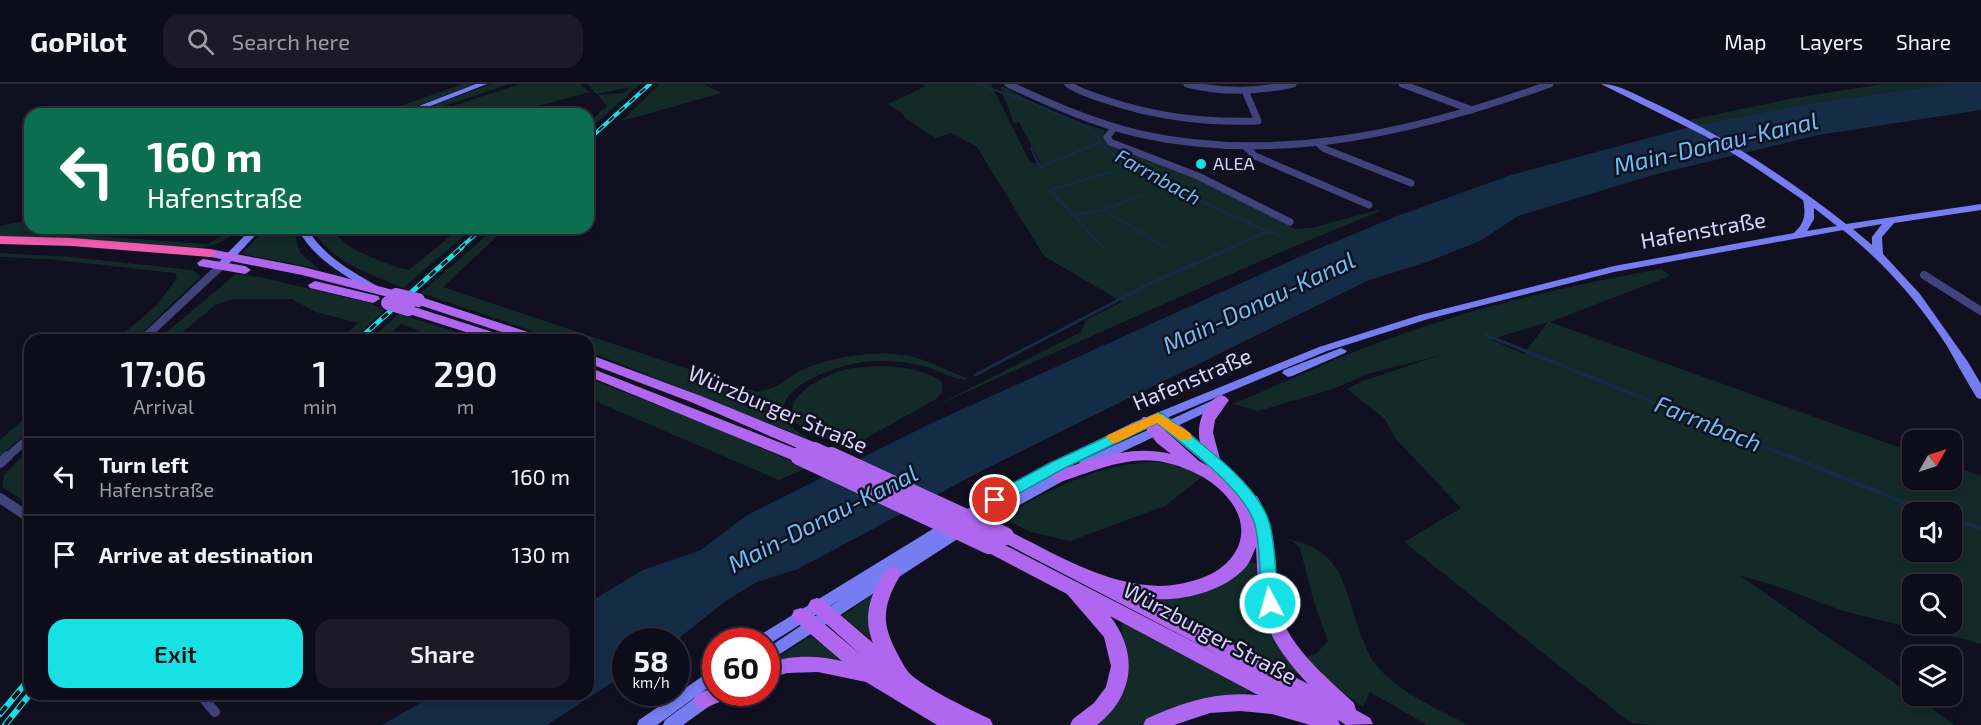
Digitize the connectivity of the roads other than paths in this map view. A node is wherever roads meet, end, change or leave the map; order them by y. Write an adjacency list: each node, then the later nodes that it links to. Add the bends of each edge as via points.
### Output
1 (483, 84): 11 (main road)
2 (1008, 84): 13 (street, via 1071,115)
3 (1068, 84): 10 (street, via 1144,112 1204,121 1258,121)
4 (1187, 84): 10 (street)
5 (1293, 84): 10 (street)
6 (1401, 84): 9 (street)
7 (1550, 84): 12 (street)
8 (1605, 84): 17 (main road, via 1675,115 1726,144)
9 (1411, 85): 12 (street)
10 (1246, 93)
11 (418, 108)
12 (1472, 110): 14 (street, via 1397,130)
13 (1113, 129): 15 (street, via 1186,143); 21 (street, via 1107,136 1110,142 1191,173)
14 (1318, 143): 15 (street); 16 (street)
15 (1245, 146): 18 (street, via 1255,156)
16 (1411, 183)
17 (1807, 199): 22 (main road); 25 (main road, via 1811,218)
18 (1370, 205)
19 (1981, 207): 20 (main road, Hafenstraße)
20 (1890, 221): 22 (main road, Hafenstraße); 28 (main road, via 1877,237)
21 (1290, 222)
22 (1845, 227): 25 (main road, Hafenstraße); 28 (main road)
23 (251, 234): 30 (main road)
24 (305, 234): 32 (main road, via 318,252)
25 (1797, 236): 36 (main road, Hafenstraße, via 1614,269)
26 (0, 240): 29 (highway, via 72,242)
27 (0, 249): 29 (highway)
28 (1878, 256): 42 (main road, via 1922,305)
29 (206, 258): 30 (main road)
30 (225, 262): 32 (main road, via 303,271); 33 (main road); 37 (street)
31 (1924, 275): 35 (street)
32 (375, 289): 33 (main road)
33 (392, 299): 34 (main road, bridge)
34 (413, 304): 38 (main road); 39 (main road)
35 (1981, 311)
36 (1437, 315): 43 (main road, Hafenstraße); 44 (main road, Hafenstraße, via 1323,349)
37 (148, 334)
38 (488, 334)
39 (517, 334)
40 (594, 360): 52 (main road, Würzburger Straße, bridge, via 815,449)
41 (594, 373): 52 (main road, Würzburger Straße, bridge)
42 (1981, 395)
43 (1222, 400): 44 (main road, Hafenstraße); 47 (main road, via 1206,423 1206,441)
44 (1157, 423): 47 (main road); 48 (main road); 49 (main road, Hafenstraße); 56 (main road, Hafenstraße, via 1055,467 954,522)
45 (24, 442): 46 (street)
46 (0, 463)
47 (1216, 463): 67 (main road, via 1248,496 1262,523 1272,615 1281,635 1311,676)
48 (1196, 466): 49 (main road, via 1141,456 1102,462); 54 (main road, via 1230,488 1249,517 1251,530 1243,557 1211,583 1181,592 1146,592)
49 (1060, 476): 53 (main road, Hafenstraße)
50 (0, 498): 51 (street)
51 (24, 514)
52 (997, 540): 54 (main road, Würzburger Straße); 55 (main road, Würzburger Straße)
53 (892, 574): 56 (main road, Hafenstraße); 61 (main road, via 876,608 876,628)
54 (1097, 582): 67 (main road, Würzburger Straße)
55 (1066, 584): 66 (main road, Würzburger Straße); 72 (main road, via 1104,622 1115,639 1121,660 1120,679 1111,698)
56 (814, 615): 57 (main road, Hafenstraße); 58 (main road, Hafenstraße); 60 (main road); 61 (main road)
57 (780, 632)
58 (780, 645)
59 (780, 667): 60 (main road, via 818,664)
60 (871, 675): 70 (main road)
61 (902, 676): 71 (main road, via 938,704)
62 (702, 683): 68 (main road)
63 (205, 700): 65 (street)
64 (702, 703): 69 (main road)
65 (215, 712)
66 (1323, 721): 73 (main road, via 1251,703 1231,702 1184,711)
67 (1364, 724)
68 (645, 725)
69 (671, 725)
70 (954, 725)
71 (983, 725)
72 (1080, 725)
73 (1153, 725)

